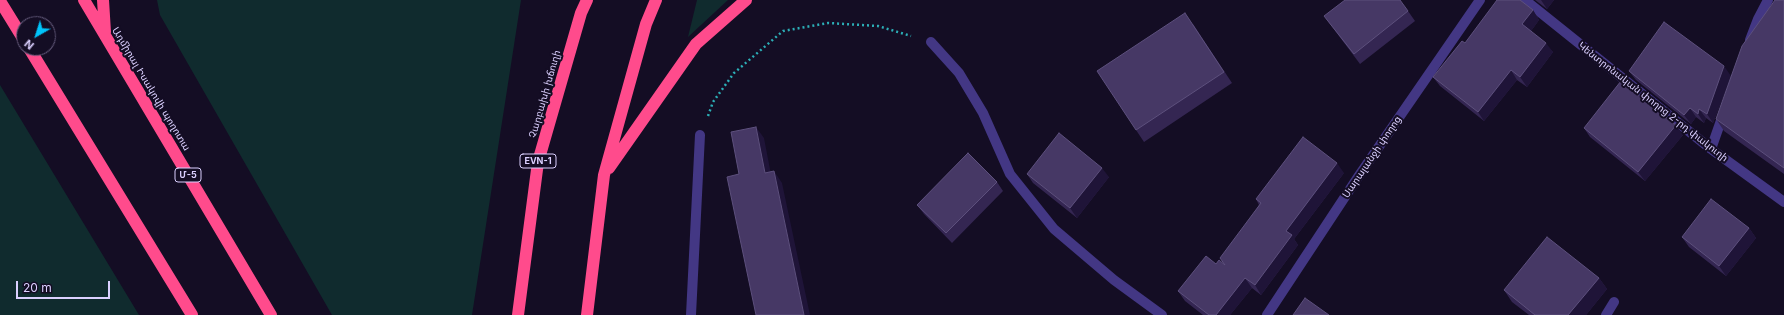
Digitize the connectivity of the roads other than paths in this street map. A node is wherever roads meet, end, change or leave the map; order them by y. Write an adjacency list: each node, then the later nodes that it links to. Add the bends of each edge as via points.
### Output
1 (84, 0): 13 (highway, Ադմիրալ Իսակովի պողոտա / Մ-5)
2 (103, 0): 13 (highway)
3 (581, 0): 11 (highway)
4 (587, 0): 11 (highway, Չարբախի խճուղի / EVN-1)
5 (656, 0): 20 (highway, via 646,24)
6 (746, 0): 20 (highway, via 696,44)
7 (1480, 0): 29 (street, Սարալանջի փողոց)
8 (1525, 0): 19 (street, Կենտրոնական փողոց 2-րդ փակուղի)
9 (1768, 0): 15 (street)
10 (0, 1): 12 (highway)
11 (581, 13): 25 (highway, Չարբախի խճուղի / EVN-1, via 538,162)
12 (16, 27)
13 (105, 35): 24 (highway, Ադմիրալ Իսակովի պողոտա / Մ-5)
14 (931, 42): 28 (street, via 959,73 979,106 1010,174 1054,229 1114,280)
15 (1748, 47)
16 (34, 56): 23 (highway)
17 (1727, 105): 19 (street)
18 (700, 135): 27 (street)
19 (1711, 149): 21 (street, Կենտրոնական փողոց 2-րդ փակուղի)
20 (604, 175): 26 (highway)
21 (1784, 202)
22 (1614, 302): 30 (street)
23 (192, 315)
24 (271, 315)
25 (518, 315)
26 (587, 315)
27 (691, 315)
28 (1162, 315)
29 (1267, 315)
30 (1606, 315)

